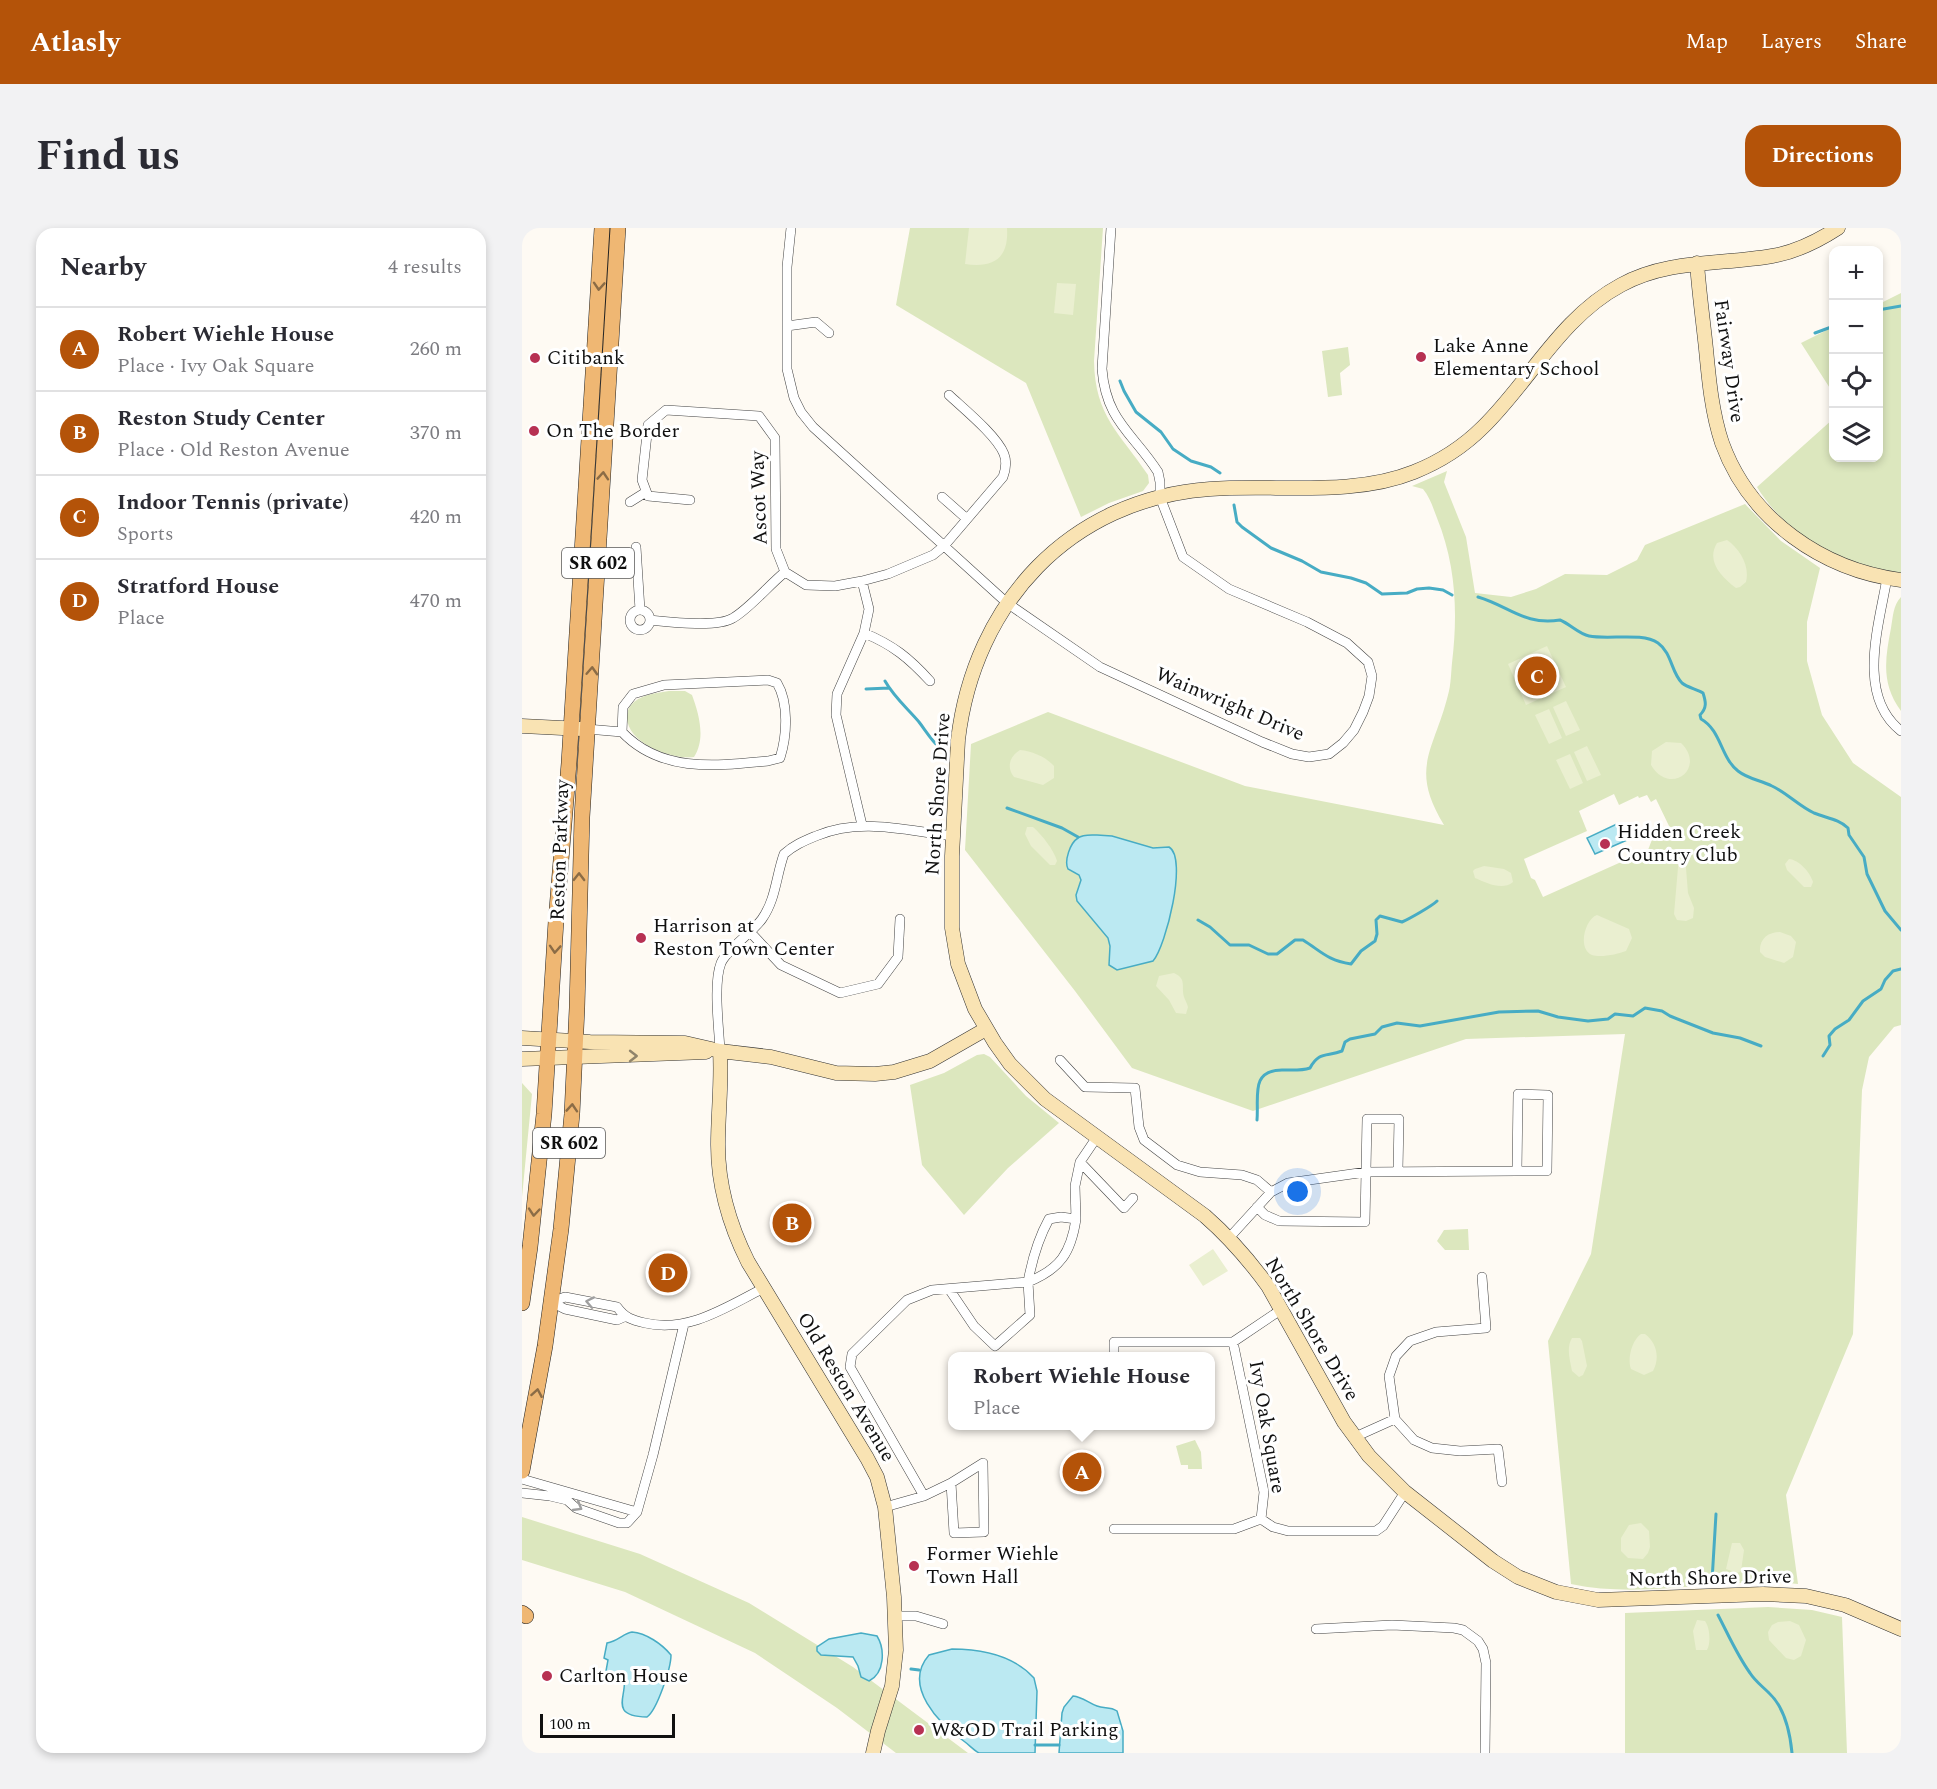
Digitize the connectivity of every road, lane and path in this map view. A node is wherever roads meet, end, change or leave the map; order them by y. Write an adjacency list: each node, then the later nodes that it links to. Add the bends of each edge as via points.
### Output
1 (602, 228): 27 (main road, Reston Parkway / SR 602, one-way to 27)
2 (618, 228): 28 (main road, Reston Parkway / SR 602, one-way to 2)
3 (791, 228): 7 (street, Wainwright Drive)
4 (1112, 228): 12 (street, Wainwright Drive, via 1103,384 1112,412 1158,472)
5 (1838, 228): 6 (street, North Shore Drive, via 1791,252)
6 (1697, 263): 12 (street, North Shore Drive, via 1639,276 1603,295 1569,326 1484,427 1430,465 1372,484 1212,489); 19 (street, Fairway Drive, via 1714,413 1723,445 1741,480 1770,517 1806,547 1846,567)
7 (787, 326): 8 (street, via 816,322); 16 (street, Wainwright Drive, via 787,369 801,412)
8 (829, 333)
9 (949, 395): 15 (street, via 1005,455 1003,477)
10 (646, 492): 13 (street, via 648,496); 14 (street); 18 (street, Ascot Way, via 642,480 648,425 666,410 759,416 775,438 776,549)
11 (942, 497): 15 (street)
12 (1160, 497): 21 (street, North Shore Drive, via 1105,518 1066,542 1031,573); 21 (street, Wainwright Drive, via 1183,557 1229,589 1347,643 1368,662 1372,676 1363,712 1354,730 1329,754 1292,754 1100,667)
13 (690, 500)
14 (630, 502)
15 (967, 519): 16 (street)
16 (944, 546): 20 (street, via 923,560); 21 (street, Wainwright Drive)
17 (636, 547): 22 (street)
18 (785, 572): 20 (street, via 806,585 835,586); 23 (street, via 731,620)
19 (1894, 579): 29 (street, via 1873,658 1873,672 1883,707)
20 (862, 581): 24 (street, via 869,609)
21 (1007, 603): 32 (street, North Shore Drive, via 983,644 966,690 958,740)
22 (640, 610): 23 (street); 23 (street, via 632,615 632,625 640,630)
23 (650, 620)
24 (864, 633): 25 (street, via 912,661); 31 (street, via 837,694 836,715)
25 (930, 681)
26 (522, 726): 27 (street)
27 (571, 728): 28 (street); 37 (main road, Reston Parkway / SR 602, one-way to 37)
28 (587, 729): 30 (street); 38 (main road, Reston Parkway / SR 602, one-way to 28, via 579,867)
29 (1901, 731)
30 (622, 732): 30 (street, via 634,745 684,764 749,763 780,758 785,742 783,692 777,682 768,680 664,685 633,694 623,707)
31 (862, 825): 32 (street); 34 (street, via 822,833 784,854 772,900)
32 (952, 836): 35 (street, North Shore Drive, via 953,939 965,986)
33 (900, 919): 34 (street, via 898,957 878,984 840,993 781,965)
34 (751, 933): 39 (street, via 720,966)
35 (986, 1029): 39 (street, via 930,1061 875,1074 836,1072 771,1057); 44 (street, North Shore Drive, via 1026,1082)
36 (522, 1038): 37 (street)
37 (549, 1040): 38 (street); 42 (main road, Reston Parkway / SR 602)
38 (576, 1041): 39 (street, via 686,1043); 40 (main road, Reston Parkway / SR 602)
39 (720, 1051): 40 (street, one-way to 39); 57 (street, Old Reston Avenue, via 718,1146 722,1185 734,1229)
40 (575, 1058): 42 (street); 60 (main road, Reston Parkway / SR 602, one-way to 40)
41 (522, 1059): 42 (street)
42 (547, 1059): 54 (main road, Reston Parkway / SR 602, one-way to 54)
43 (1060, 1060): 49 (street, via 1085,1087 1135,1088 1144,1140 1177,1165 1200,1172 1242,1175 1257,1180)
44 (1097, 1137): 45 (street); 53 (street, North Shore Drive)
45 (1080, 1162): 50 (street, via 1124,1208); 52 (street)
46 (1398, 1170): 47 (street); 48 (street); 48 (street, via 1399,1119 1367,1119)
47 (1517, 1171): 47 (street, via 1518,1094 1548,1095 1547,1171)
48 (1365, 1172): 49 (street, via 1288,1183); 51 (street, via 1365,1221 1279,1221)
49 (1270, 1192): 51 (street)
50 (1133, 1198)
51 (1257, 1207): 53 (street)
52 (1077, 1218): 56 (street, via 1073,1239 1062,1258 1048,1274); 56 (street, via 1049,1219 1041,1233)
53 (1229, 1238): 61 (street, North Shore Drive, via 1256,1269)
54 (525, 1270): 59 (main road, Reston Parkway / SR 602)
55 (1482, 1277): 65 (street, North Shore Drive, via 1486,1328 1436,1332 1410,1341 1396,1356 1389,1376)
56 (1028, 1282): 58 (street); 58 (street, via 1030,1315 995,1346 974,1326)
57 (764, 1288): 62 (street); 74 (street, Old Reston Avenue, via 867,1458)
58 (949, 1289): 73 (street, via 932,1290 907,1300 852,1353 850,1367)
59 (522, 1302)
60 (551, 1302): 62 (street, via 565,1309 617,1320 624,1317 655,1325); 67 (main road, Reston Parkway / SR 602, one-way to 60)
61 (1282, 1309): 63 (street, Ivy Oak Square); 66 (street, North Shore Drive)
62 (684, 1324): 75 (street)
63 (1233, 1342): 64 (street, Ivy Oak Square, via 1114,1342); 76 (street, Ivy Oak Square, via 1264,1492)
64 (1114, 1352)
65 (1395, 1419): 66 (street); 69 (street, via 1414,1440 1432,1448 1498,1449)
66 (1355, 1437): 71 (street, North Shore Drive)
67 (522, 1471)
68 (522, 1479): 75 (street)
69 (1502, 1482)
70 (951, 1483): 70 (street, via 954,1533 984,1532 983,1463); 73 (street)
71 (1405, 1492): 76 (street, Ivy Oak Square, via 1376,1531 1288,1531); 81 (street, North Shore Drive, via 1499,1565 1556,1592 1606,1600 1790,1594 1845,1605)
72 (522, 1493): 75 (street, one-way to 75, via 567,1500 576,1508 619,1523 627,1523)
73 (924, 1496): 74 (street)
74 (885, 1507): 78 (street, Old Reston Avenue)
75 (637, 1512)
76 (1261, 1519): 77 (street, Ivy Oak Square, via 1234,1529)
77 (1114, 1529)
78 (895, 1616): 79 (street, via 916,1616); 82 (street, Old Reston Avenue, via 895,1668)
79 (943, 1624)
80 (1316, 1629): 83 (street, via 1434,1627 1454,1628 1472,1635 1486,1663)
81 (1901, 1629)
82 (873, 1753)
83 (1485, 1753)

